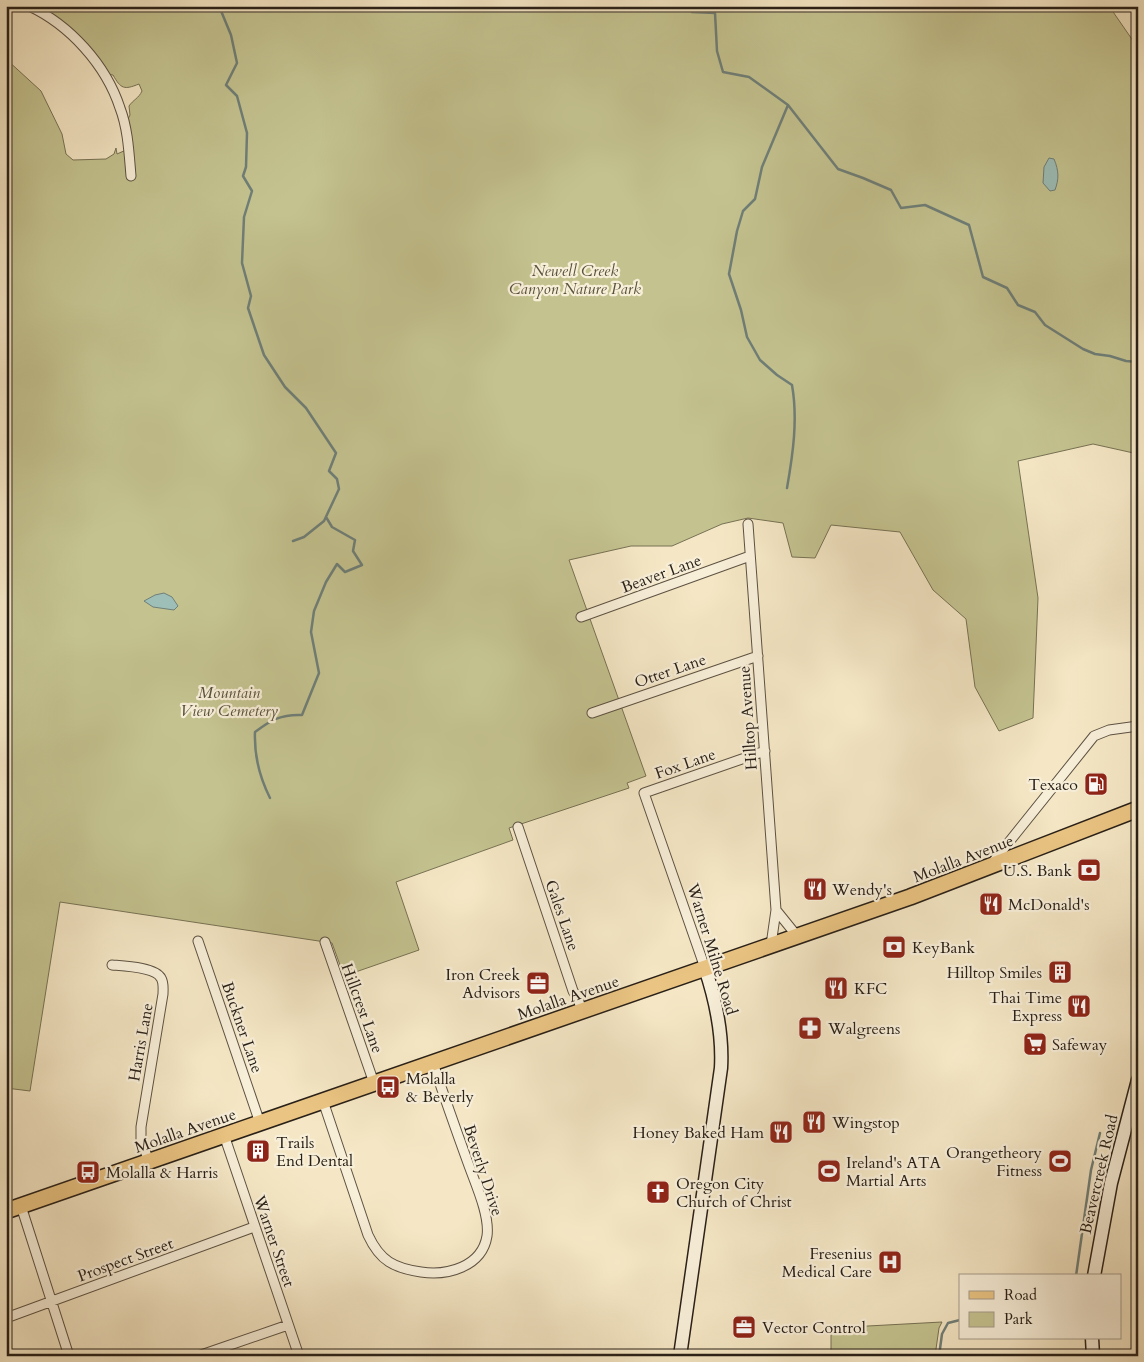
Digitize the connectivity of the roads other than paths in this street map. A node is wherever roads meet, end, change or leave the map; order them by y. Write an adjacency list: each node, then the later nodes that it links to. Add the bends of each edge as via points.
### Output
1 (29, 6): 2 (street, via 53,20 81,44 112,88 128,140)
2 (131, 176)
3 (748, 524): 4 (street, Hilltop Avenue)
4 (750, 556): 5 (street, Beaver Lane); 6 (street, Hilltop Avenue)
5 (581, 617)
6 (758, 656): 7 (street, Otter Lane); 9 (street, Hilltop Avenue)
7 (592, 712)
8 (1138, 726): 13 (street, via 1109,730 1094,736)
9 (764, 751): 10 (street, Fox Lane); 14 (street, Hilltop Avenue)
10 (644, 793): 20 (street, Warner Milne Road)
11 (1138, 809): 13 (main road, Molalla Avenue)
12 (518, 827): 21 (street, Gales Lane)
13 (990, 866): 15 (main road, Molalla Avenue)
14 (776, 910): 15 (street); 18 (street, Hilltop Avenue)
15 (797, 936): 18 (main road, Molalla Avenue)
16 (198, 941): 26 (street, Buckner Lane)
17 (325, 942): 24 (street, Hillcrest Lane)
18 (771, 945): 20 (main road, Molalla Avenue)
19 (112, 965): 28 (street, Harris Lane, via 151,970 163,982 141,1127 141,1139)
20 (705, 968): 21 (main road, Molalla Avenue); 39 (street, Warner Milne Road, via 719,1020 721,1068)
21 (582, 1011): 22 (main road, Molalla Avenue)
22 (433, 1063): 24 (main road, Molalla Avenue); 25 (street, Beverly Drive, via 487,1226 482,1250 462,1268 434,1273 415,1271 391,1264 377,1251 368,1235)
23 (1138, 1080): 31 (street, Beavercreek Road, via 1111,1183)
24 (374, 1083): 25 (main road, Molalla Avenue)
25 (322, 1101): 26 (main road, Molalla Avenue)
26 (260, 1123): 27 (main road, Molalla Avenue)
27 (224, 1135): 28 (main road, Molalla Avenue); 30 (street, Warner Street)
28 (149, 1162): 29 (main road, Molalla Avenue)
29 (13, 1209): 32 (street)
30 (254, 1227): 32 (street, Prospect Street); 34 (street, Warner Street)
31 (1094, 1274)
32 (52, 1302): 33 (street, Prospect Street); 36 (street)
33 (6, 1318)
34 (288, 1325): 37 (street); 38 (street, Warner Street)
35 (1092, 1340): 40 (street)
36 (69, 1356)
37 (198, 1356)
38 (299, 1356)
39 (680, 1356)
40 (1093, 1356)

